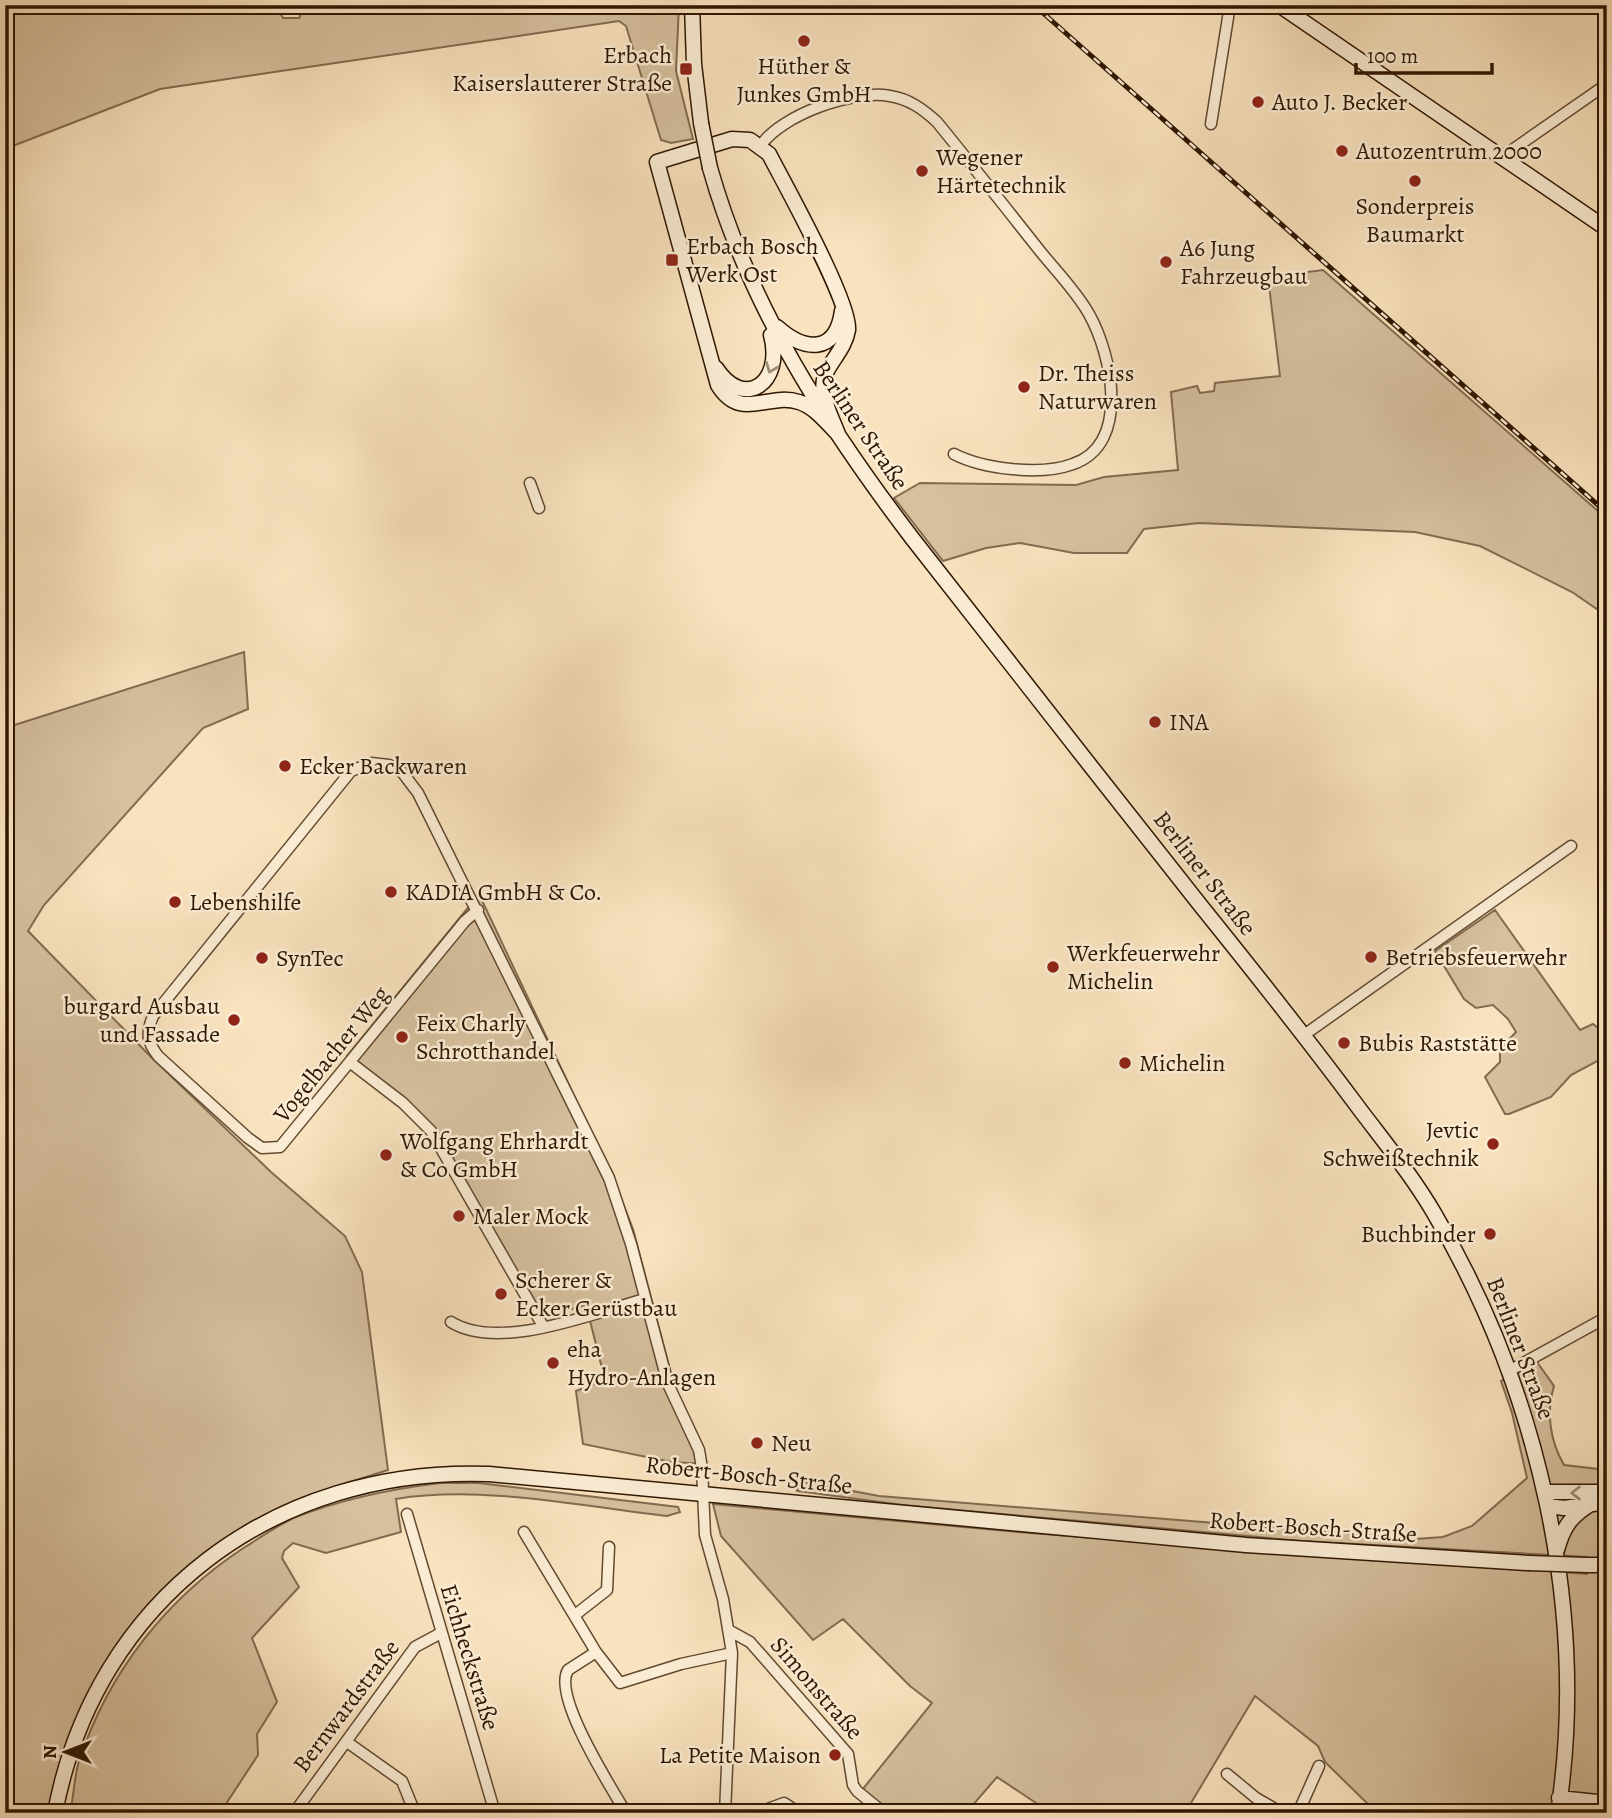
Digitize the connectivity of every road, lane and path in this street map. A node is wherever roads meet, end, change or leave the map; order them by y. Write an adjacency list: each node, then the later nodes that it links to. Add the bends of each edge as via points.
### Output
1 (692, 5): 10 (street, Berliner Straße, bridge, via 694,64 710,168 735,246)
2 (1230, 5): 5 (street)
3 (1279, 5): 7 (street)
4 (1607, 84): 7 (street)
5 (1211, 124)
6 (761, 145): 9 (street); 11 (street, via 728,139 657,162); 13 (street, via 786,120 846,99 878,94 916,105 937,122 1088,313 1107,362 1110,395 1107,428 1093,452 1075,464 1050,469 984,466)
7 (1502, 157): 8 (street)
8 (1607, 229)
9 (841, 299): 10 (street, via 839,324 826,342 816,345 792,340); 12 (street, via 848,330 822,387)
10 (761, 304): 11 (street, one-way to 11, via 776,351 765,382 737,388); 12 (street, Berliner Straße)
11 (710, 358): 12 (street, via 726,398 735,403 801,403)
12 (838, 435): 18 (street, Berliner Straße, via 912,538)
13 (954, 454)
14 (530, 483): 15 (street)
15 (539, 508)
16 (1571, 846): 18 (street)
17 (478, 910): 19 (street, Vogelbacher Weg); 19 (street, Vogelbacher Weg, via 408,778 389,765 360,766 338,785 148,1027 149,1044 158,1056 262,1149 286,1143); 20 (street, Vogelbacher Weg, via 605,1169)
18 (1304, 1035): 24 (street, Berliner Straße, via 1433,1210 1475,1289)
19 (351, 1063): 23 (street, via 431,1132)
20 (645, 1299): 23 (street); 26 (street, Vogelbacher Weg, via 668,1384 699,1450)
21 (1607, 1317): 24 (street)
22 (451, 1322): 23 (street, via 485,1334)
23 (543, 1326)
24 (1509, 1371): 27 (street, Berliner Straße)
25 (1607, 1492): 27 (street, one-way to 27)
26 (704, 1494): 34 (street, Robert-Bosch-Straße, bridge, via 1246,1545); 36 (street, Vogelbacher Weg, via 705,1535); 45 (street, Robert-Bosch-Straße, via 489,1474 424,1474 334,1493 265,1521 184,1578 135,1631 81,1721)
27 (1547, 1499): 29 (street); 33 (street, Berliner Straße)
28 (1607, 1502): 29 (street)
29 (1589, 1505): 33 (street, via 1566,1524)
30 (407, 1514): 37 (street, Eichheckstraße)
31 (524, 1532): 35 (street)
32 (609, 1547): 35 (street, via 607,1590)
33 (1556, 1555): 44 (street, Berliner Straße, via 1565,1679)
34 (1607, 1565)
35 (575, 1615): 38 (street)
36 (730, 1631): 39 (street, Vogelbacher Weg); 53 (street, Simonstraße, via 750,1642 848,1754 853,1785)
37 (441, 1633): 40 (street, Bernwardstraße, via 415,1647); 48 (street, Eichheckstraße)
38 (596, 1652): 39 (street, via 620,1683); 49 (street, via 568,1670 564,1687 587,1742)
39 (732, 1653): 50 (street, Vogelbacher Weg)
40 (347, 1742): 46 (street, Bernwardstraße); 47 (street, via 402,1781)
41 (1319, 1766): 55 (street)
42 (1227, 1774): 54 (street)
43 (1607, 1803): 44 (street)
44 (1561, 1807)
45 (55, 1813)
46 (294, 1813)
47 (415, 1813)
48 (495, 1813)
49 (626, 1813)
50 (725, 1813)
51 (757, 1813): 52 (street, via 784,1803)
52 (799, 1813)
53 (884, 1813)
54 (1282, 1813)
55 (1298, 1813)

